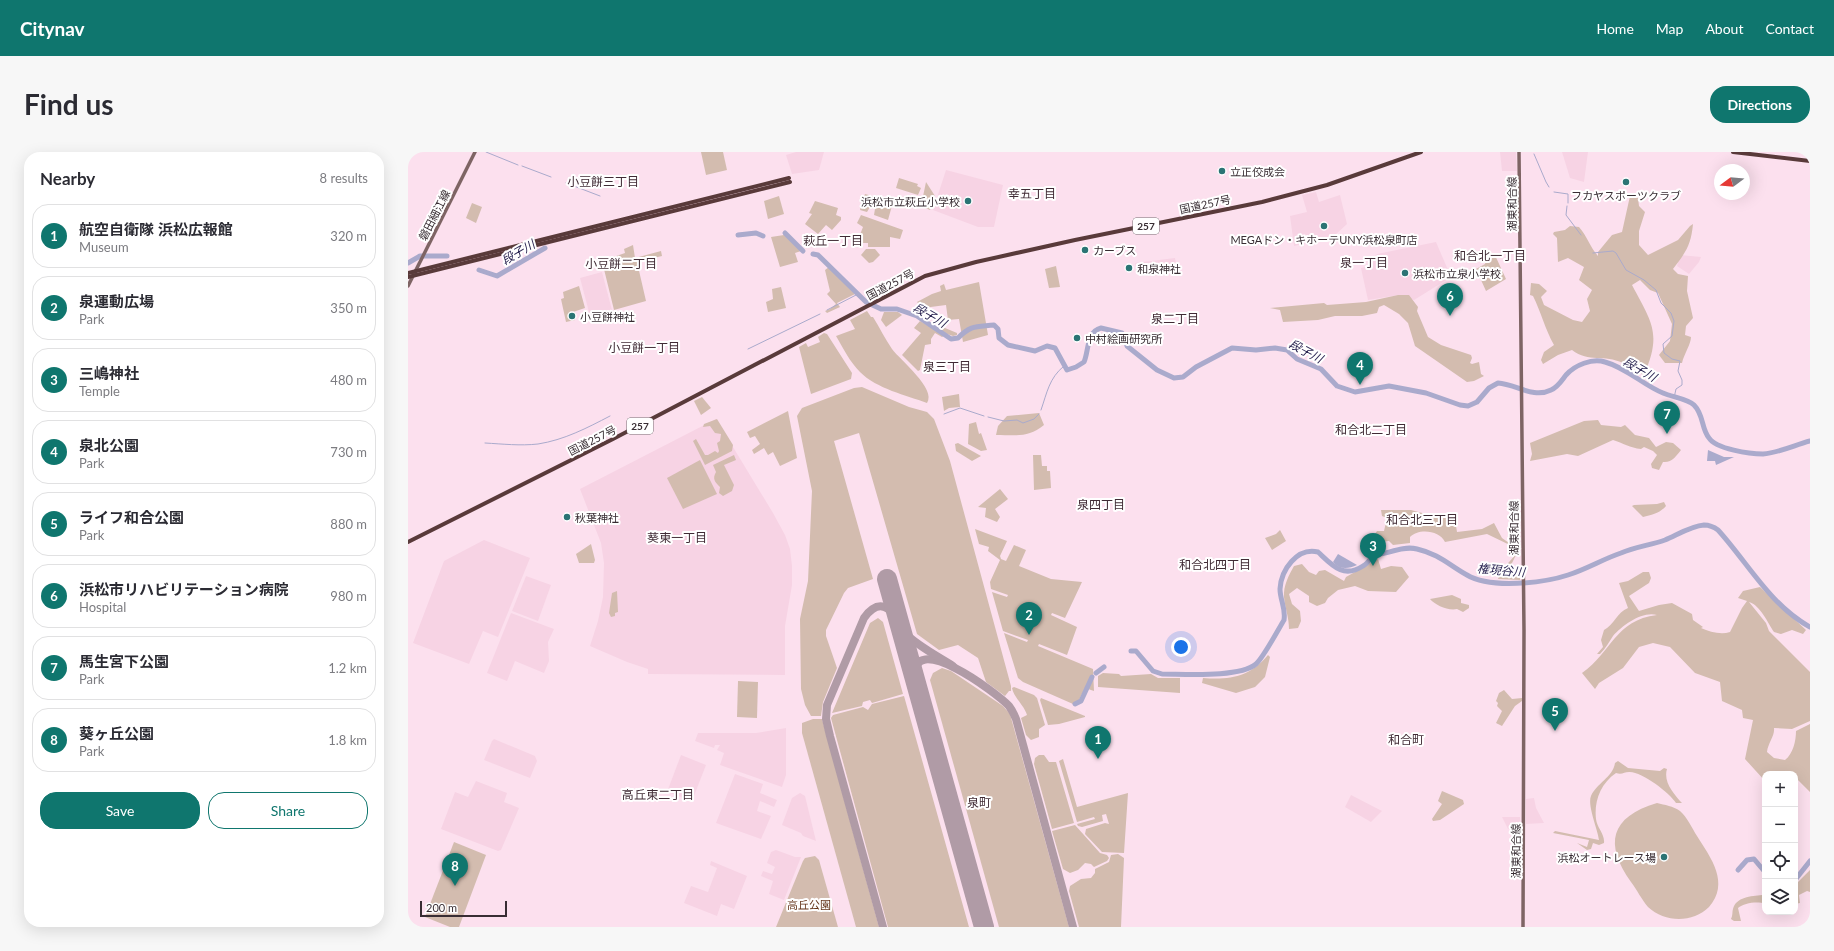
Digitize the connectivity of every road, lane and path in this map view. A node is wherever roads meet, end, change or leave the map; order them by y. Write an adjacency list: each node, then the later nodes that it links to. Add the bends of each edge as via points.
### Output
1 (475, 152): 8 (main road, 磐田細江線)
2 (1421, 152): 11 (highway, 国道257号 / 257, via 1327,185 1262,202 1075,240 937,272 918,279 613,439)
3 (1519, 152): 12 (main road, 湖東和合線, via 1524,650)
4 (1733, 152): 5 (highway)
5 (1810, 161)
6 (789, 180): 8 (highway)
7 (408, 272): 8 (highway)
8 (415, 273): 9 (highway); 10 (main road, 磐田細江線)
9 (408, 277)
10 (408, 286)
11 (408, 542)
12 (1523, 927)

